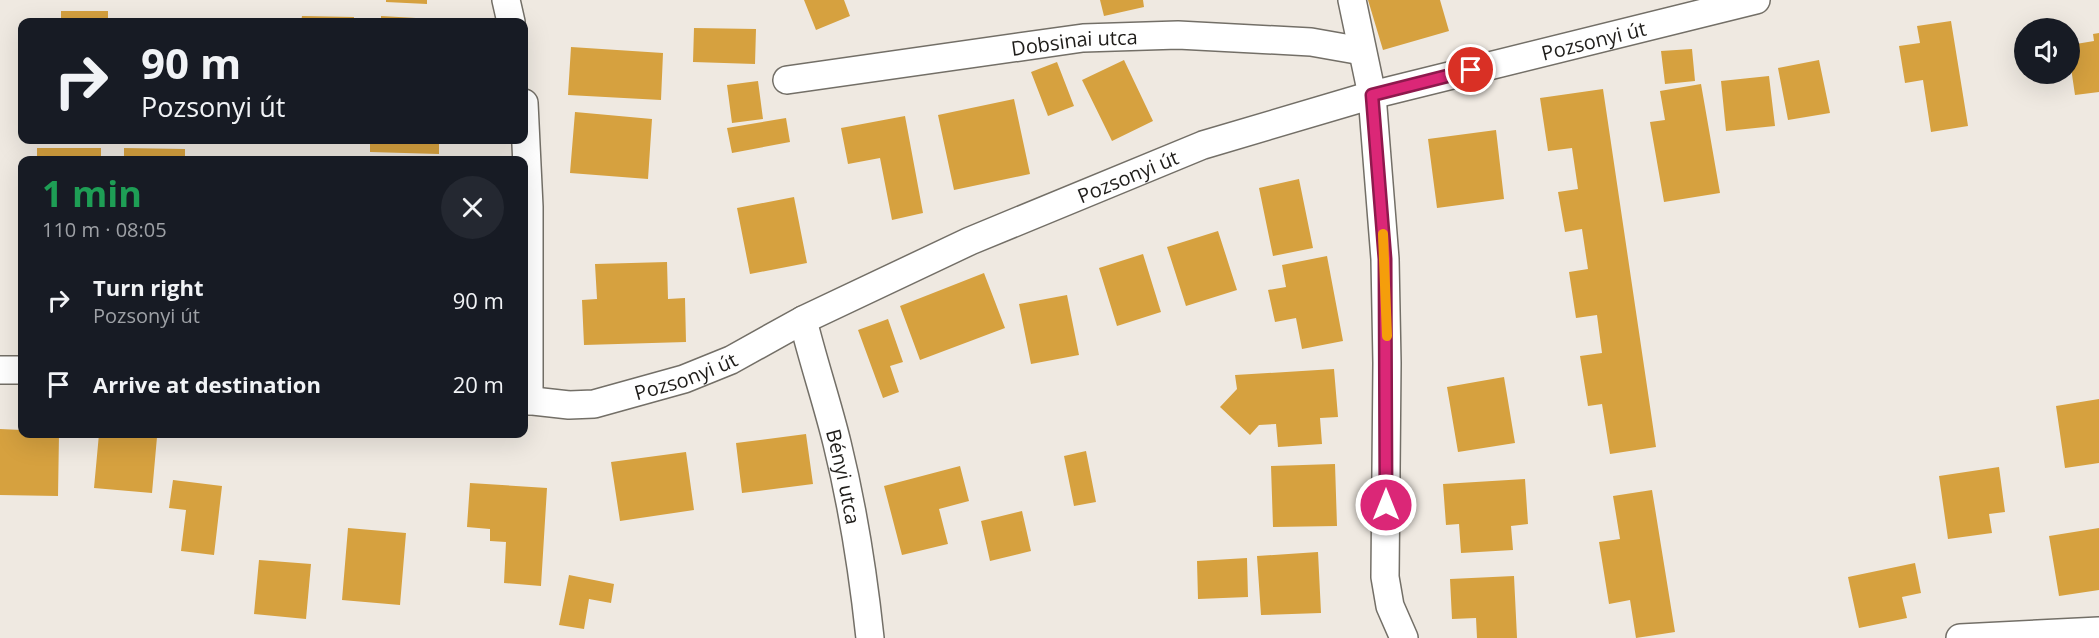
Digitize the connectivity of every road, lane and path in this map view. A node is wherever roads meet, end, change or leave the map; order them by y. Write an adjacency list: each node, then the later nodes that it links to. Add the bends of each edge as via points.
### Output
1 (506, 0): 4 (street)
2 (1352, 0): 5 (street)
3 (1756, 0): 7 (street, Pozsonyi út)
4 (510, 18)
5 (1362, 51): 6 (street, Dobsinai utca, via 1311,42 1178,34 1083,38); 7 (street)
6 (787, 80)
7 (1372, 95): 10 (street, Pozsonyi út, via 1203,145 970,241); 16 (street, via 1385,259 1384,577 1390,606)
8 (528, 186): 9 (street)
9 (528, 271)
10 (803, 320): 13 (street, Pozsonyi út, via 731,360 684,379 594,404); 15 (street, Bényi utca, via 851,504)
11 (0, 370): 12 (street)
12 (18, 370)
13 (528, 400)
14 (2099, 631): 17 (street)
15 (870, 638)
16 (1404, 638)
17 (1960, 638)

